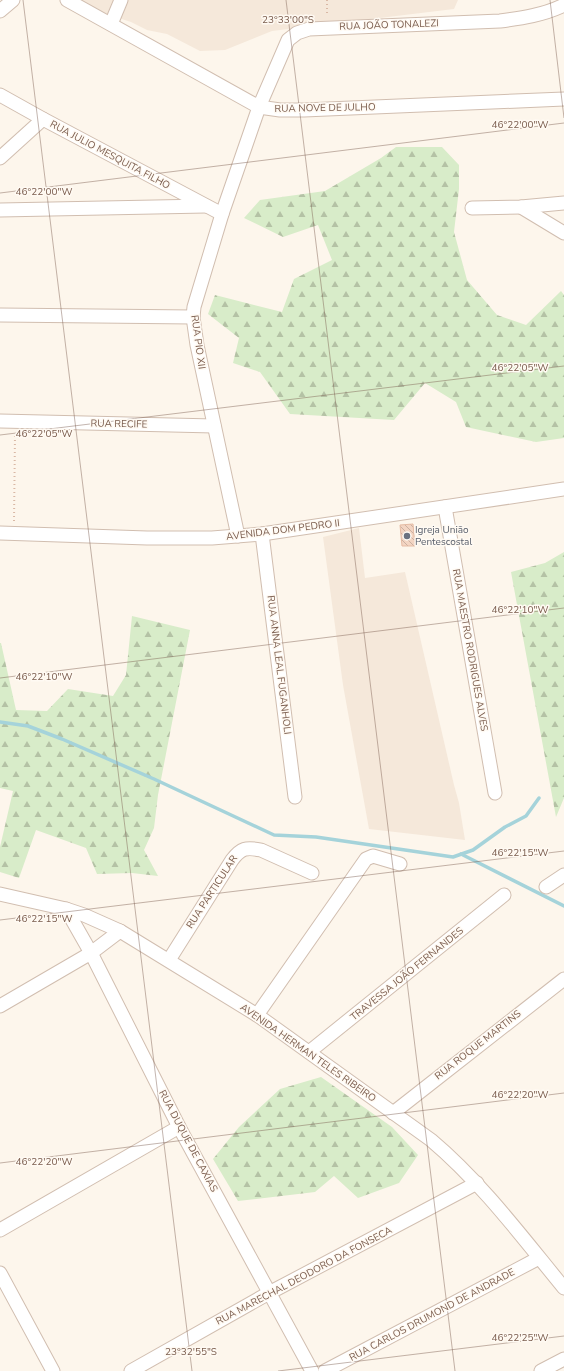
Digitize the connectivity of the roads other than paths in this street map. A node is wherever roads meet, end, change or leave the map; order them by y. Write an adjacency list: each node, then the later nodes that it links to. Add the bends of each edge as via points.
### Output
1 (13, 0): 5 (street)
2 (67, 0): 6 (street, RUA NOVE DE JULHO)
3 (121, 0): 6 (street)
4 (564, 5): 9 (street, RUA JOÃO TONALEZI, via 524,18 500,21 302,30 288,40)
5 (0, 11)
6 (111, 24): 9 (street, RUA NOVE DE JULHO)
7 (0, 95): 10 (street, RUA JULIO MESQUITA FILHO)
8 (564, 99): 9 (street, RUA NOVE DE JULHO, via 280,110)
9 (259, 108): 17 (street, RUA PIO XII)
10 (43, 119): 11 (street); 13 (street, RUA JULIO MESQUITA FILHO)
11 (0, 158)
12 (564, 203): 14 (street)
13 (207, 206): 16 (street); 17 (street, RUA JULIO MESQUITA FILHO)
14 (521, 207): 15 (street); 18 (street)
15 (472, 208)
16 (0, 210)
17 (222, 214): 20 (street, RUA PIO XII)
18 (564, 233)
19 (0, 315): 20 (street)
20 (193, 317): 22 (street, RUA PIO XII)
21 (0, 421): 22 (street, RUA RECIFE)
22 (214, 426): 27 (street, RUA PIO XII)
23 (564, 489): 24 (street, AVENIDA DOM PEDRO II)
24 (445, 507): 26 (street, AVENIDA DOM PEDRO II); 28 (street, RUA MAESTRO RODRIGUES ALVES)
25 (0, 533): 27 (street, AVENIDA DOM PEDRO II, via 147,538)
26 (262, 534): 27 (street, AVENIDA DOM PEDRO II); 29 (street, RUA ANNA LEAL FUGANHOLI)
27 (238, 536)
28 (495, 793)
29 (295, 797)
30 (400, 864): 42 (street, via 373,856 366,859)
31 (312, 874): 39 (street, RUA PARTICULAR, via 261,850 239,850)
32 (564, 875): 33 (street)
33 (546, 887)
34 (0, 894): 36 (street, AVENIDA HERMAN TELES RIBEIRO)
35 (504, 895): 43 (street, TRAVESSA JOÃO FERNANDES)
36 (66, 909): 37 (street, AVENIDA HERMAN TELES RIBEIRO); 38 (street, RUA DUQUE DE CAXIAS)
37 (120, 931): 38 (street); 39 (street, AVENIDA HERMAN TELES RIBEIRO)
38 (91, 953): 41 (street); 45 (street, RUA DUQUE DE CAXIAS)
39 (169, 960): 42 (street, AVENIDA HERMAN TELES RIBEIRO)
40 (564, 979): 44 (street, RUA ROQUE MARTINS)
41 (0, 1006)
42 (257, 1015): 43 (street, AVENIDA HERMAN TELES RIBEIRO)
43 (309, 1052): 44 (street, AVENIDA HERMAN TELES RIBEIRO)
44 (393, 1113): 46 (street, AVENIDA HERMAN TELES RIBEIRO, via 448,1154)
45 (179, 1127): 47 (street); 51 (street, RUA DUQUE DE CAXIAS)
46 (477, 1183): 48 (street, AVENIDA HERMAN TELES RIBEIRO); 51 (street, RUA MARECHAL DEODORO DA FONSECA)
47 (0, 1230)
48 (539, 1258): 50 (street, AVENIDA HERMAN TELES RIBEIRO); 56 (street, RUA CARLOS DRUMOND DE ANDRADE)
49 (0, 1273): 53 (street)
50 (564, 1288)
51 (269, 1293): 54 (street, RUA MARECHAL DEODORO DA FONSECA); 55 (street, RUA DUQUE DE CAXIAS)
52 (564, 1359): 57 (street)
53 (54, 1371)
54 (131, 1371)
55 (312, 1371)
56 (325, 1371)
57 (541, 1371)

